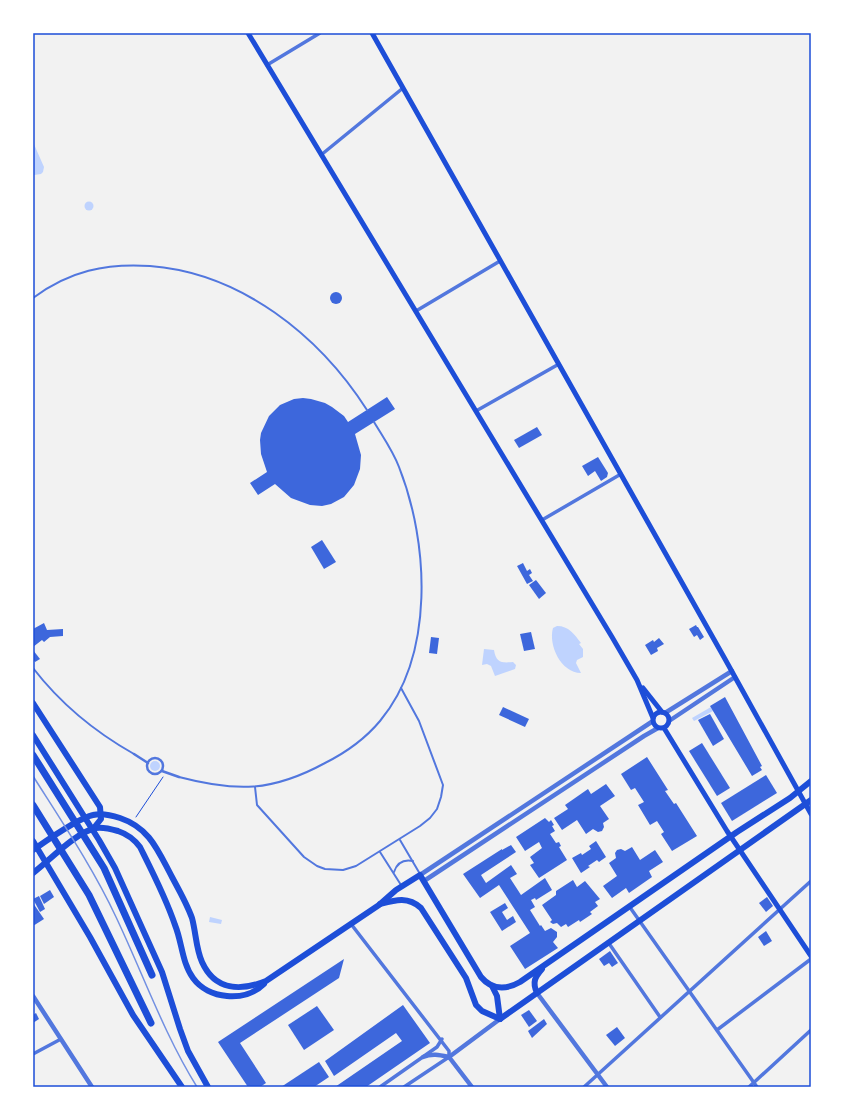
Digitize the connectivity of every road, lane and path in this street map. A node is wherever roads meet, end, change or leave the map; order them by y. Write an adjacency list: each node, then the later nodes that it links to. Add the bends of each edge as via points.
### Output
1 (248, 33): 4 (main road)
2 (320, 33): 4 (street)
3 (372, 33): 5 (main road)
4 (267, 65): 6 (main road)
5 (403, 88): 6 (street); 7 (main road)
6 (322, 155): 9 (main road)
7 (500, 261): 9 (street); 10 (main road)
8 (33, 298): 11 (lane, via 72,275 110,266 166,267 216,280 273,310 306,338 345,379)
9 (416, 311): 12 (main road)
10 (559, 364): 12 (street); 14 (main road)
11 (367, 410)
12 (476, 411): 15 (main road)
13 (374, 422): 20 (lane, via 402,474 410,500 420,555 422,590 419,625 415,647)
14 (621, 474): 15 (street); 17 (main road)
15 (542, 520): 19 (main road)
16 (33, 668): 27 (lane, via 85,721)
17 (732, 671): 18 (main road); 22 (street)
18 (735, 677): 24 (street); 35 (main road)
19 (637, 680): 22 (main road); 23 (main road)
20 (401, 688): 34 (lane, via 379,723 343,753 285,781); 43 (lane, via 419,721 443,785 440,800 432,816)
21 (33, 703): 39 (main road, via 96,800)
22 (664, 713): 23 (main road, via 657,714); 24 (main road)
23 (653, 720): 25 (main road, via 655,726); 52 (street)
24 (669, 721): 25 (main road, via 668,725)
25 (661, 728): 42 (main road); 52 (street, via 641,738)
26 (33, 735): 83 (main road, via 115,868 159,964 184,1041)
27 (134, 754): 29 (street)
28 (33, 755): 63 (highway, via 109,878)
29 (148, 762): 30 (street, via 148,769 152,773); 30 (street, via 153,758 160,759 163,764)
30 (162, 771): 31 (street)
31 (166, 773): 32 (street); 40 (path)
32 (179, 777): 34 (lane, via 214,785)
33 (811, 781): 35 (main road)
34 (254, 787): 47 (lane, via 257,804 300,853 317,866 332,870 350,868)
35 (798, 792): 36 (main road); 42 (main road)
36 (808, 802): 38 (main road); 46 (main road)
37 (33, 804): 71 (highway, via 70,862 98,913)
38 (811, 814)
39 (101, 815): 40 (main road); 41 (main road, via 100,821); 45 (main road, via 83,818)
40 (132, 823): 64 (main road, via 150,838 179,892 191,917 202,962 209,974 225,985 236,988)
41 (93, 829): 49 (main road, via 70,842); 64 (main road, via 106,828 122,832 140,847 165,897 189,971 198,984 214,993 230,996 257,990)
42 (731, 836): 46 (main road); 56 (main road)
43 (400, 839): 47 (lane); 48 (lane)
44 (33, 841): 45 (main road)
45 (35, 849): 49 (main road)
46 (740, 850): 57 (main road); 58 (main road)
47 (380, 852): 50 (lane)
48 (413, 860): 50 (lane, via 399,863); 52 (lane)
49 (46, 863): 51 (main road); 82 (main road, via 133,1015)
50 (394, 872): 54 (lane)
51 (33, 873)
52 (422, 878): 54 (main road); 65 (main road, via 481,977)
53 (811, 881): 57 (street)
54 (402, 886): 55 (main road)
55 (379, 905): 59 (main road); 70 (main road, via 402,899 421,908 468,982 476,1005 482,1011)
56 (629, 906): 58 (street); 62 (main road)
57 (780, 909): 61 (main road); 66 (street)
58 (639, 920): 60 (main road); 66 (street)
59 (351, 924): 64 (main road); 75 (street)
60 (608, 942): 67 (main road); 69 (street)
61 (811, 957): 72 (street)
62 (546, 963): 65 (main road, via 515,985 502,988); 67 (main road, via 535,980)
63 (152, 975)
64 (266, 981)
65 (492, 986): 70 (main road, via 497,996)
66 (689, 991): 69 (street); 72 (street)
67 (536, 993): 70 (main road); 79 (street)
68 (33, 996): 74 (street)
69 (660, 1017): 79 (street)
70 (500, 1019): 78 (street)
71 (151, 1023)
72 (717, 1030): 80 (street)
73 (811, 1030): 80 (street)
74 (61, 1039): 76 (street); 81 (street)
75 (442, 1039): 77 (street, via 438,1046); 78 (street, via 449,1051)
76 (33, 1054)
77 (423, 1057): 78 (street, via 438,1054); 84 (street)
78 (449, 1057): 85 (street); 86 (street)
79 (598, 1074): 87 (street); 88 (street)
80 (754, 1082): 89 (street); 90 (street)
81 (92, 1087)
82 (182, 1087)
83 (208, 1087)
84 (380, 1087)
85 (404, 1087)
86 (472, 1087)
87 (584, 1087)
88 (607, 1087)
89 (749, 1087)
90 (757, 1087)

